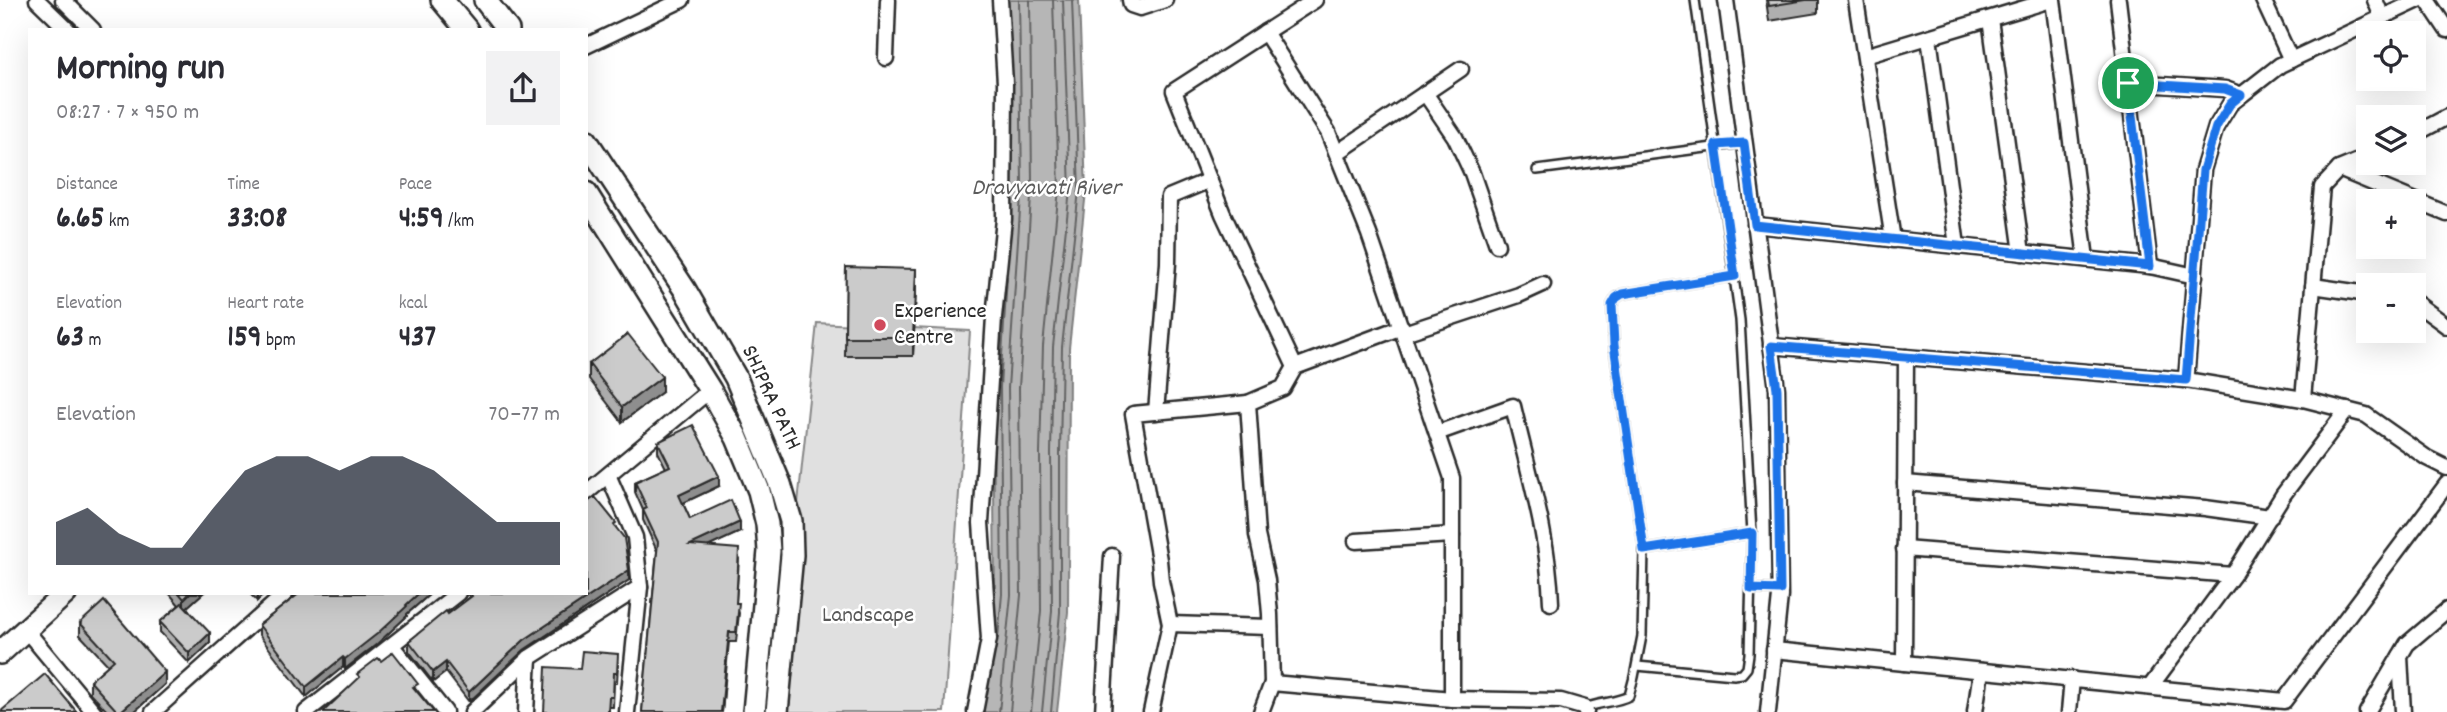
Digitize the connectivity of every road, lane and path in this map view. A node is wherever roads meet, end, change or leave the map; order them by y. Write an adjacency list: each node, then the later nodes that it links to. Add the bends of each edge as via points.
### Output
1 (37, 0): 22 (street)
2 (63, 0): 23 (street)
3 (442, 0): 24 (street)
4 (485, 0): 25 (street)
5 (682, 0): 29 (street)
6 (888, 0): 31 (street)
7 (1000, 0): 120 (street, via 1004,219 981,523 989,639)
8 (1130, 0): 9 (street, via 1140,8)
9 (1165, 0)
10 (1315, 0): 27 (street)
11 (1695, 0): 41 (lane)
12 (1726, 0): 40 (street)
13 (1856, 0): 30 (street)
14 (2052, 0): 21 (street); 54 (street)
15 (2119, 0): 34 (street)
16 (2263, 0): 32 (street)
17 (2375, 0): 20 (street)
18 (2420, 0): 20 (street)
19 (2427, 0): 26 (street)
20 (2382, 17): 32 (street)
21 (1990, 19): 28 (street); 53 (street)
22 (66, 28)
23 (91, 28)
24 (465, 28)
25 (506, 28)
26 (2447, 30)
27 (1265, 32): 42 (street); 46 (street, via 1174,91)
28 (1929, 37): 30 (street); 52 (street)
29 (588, 45)
30 (1865, 56): 50 (street)
31 (886, 58)
32 (2291, 60): 36 (street)
33 (1461, 69): 35 (street)
34 (2128, 83): 36 (street, via 2225,89); 55 (street)
35 (1425, 93): 42 (street); 51 (street, via 1455,137)
36 (2241, 95): 56 (street, via 2216,127 2203,170)
37 (2447, 117): 38 (street)
38 (2426, 128)
39 (588, 143): 119 (street, SHIPRA PATH, via 685,290 729,367 780,484 791,521 792,555)
40 (1744, 143): 41 (lane); 49 (street)
41 (1716, 145): 45 (lane); 57 (lane)
42 (1337, 153): 63 (street)
43 (2356, 162): 44 (street)
44 (2339, 169): 48 (street); 59 (street, via 2322,187)
45 (1537, 170)
46 (1210, 180): 66 (street); 72 (street, via 1168,197 1168,262)
47 (588, 196): 68 (street, SHIPRA PATH)
48 (2447, 214)
49 (1755, 225): 50 (street); 64 (street)
50 (1893, 240): 52 (street)
51 (1497, 245)
52 (1957, 246): 53 (street)
53 (2022, 253): 54 (street)
54 (2087, 259): 55 (street)
55 (2150, 266): 56 (street)
56 (2195, 275): 67 (street)
57 (1735, 276): 80 (lane); 84 (lane, via 1622,294 1612,305)
58 (1543, 284): 63 (street)
59 (2313, 286): 60 (street); 69 (street)
60 (2356, 292)
61 (2426, 311): 62 (street)
62 (2447, 326)
63 (1403, 330): 66 (street); 73 (street)
64 (1771, 346): 65 (street); 89 (street, via 1777,389)
65 (1906, 357): 67 (street); 76 (street)
66 (1295, 367): 70 (street, via 1283,388)
67 (2186, 380): 69 (street)
68 (710, 390): 75 (street); 118 (street, SHIPRA PATH, via 760,491 767,524 769,551)
69 (2303, 398): 71 (street)
70 (1248, 403): 72 (street); 96 (street, via 1257,535 1267,579)
71 (2347, 410): 74 (street, via 2365,415); 79 (street)
72 (1156, 412): 95 (street, via 1133,414)
73 (1437, 433): 81 (street, via 1451,478); 93 (street, via 1513,406 1539,518)
74 (2447, 468)
75 (608, 477): 78 (street); 87 (street, via 635,537)
76 (1905, 483): 79 (street); 83 (street)
77 (2447, 484): 108 (street, via 2284,701)
78 (588, 492)
79 (2270, 517): 86 (street)
80 (1752, 533): 84 (lane); 88 (lane)
81 (1451, 535): 82 (street); 109 (street)
82 (1356, 541)
83 (1904, 549): 86 (street); 103 (street)
84 (1644, 550): 104 (lane)
85 (1112, 556): 121 (street)
86 (2233, 575): 108 (street)
87 (640, 587): 102 (street); 117 (street)
88 (1751, 589): 89 (lane); 104 (lane, via 1749,654 1742,674)
89 (1780, 590): 99 (street)
90 (64, 595): 97 (street)
91 (284, 595): 112 (street)
92 (456, 595): 98 (street)
93 (1551, 603)
94 (2447, 610): 101 (street, via 2407,644)
95 (1170, 624): 96 (street); 122 (street)
96 (1270, 627): 107 (street)
97 (26, 630): 100 (street); 111 (street)
98 (392, 646): 113 (street); 114 (street)
99 (1774, 650): 103 (street); 124 (street)
100 (0, 653)
101 (2400, 656): 127 (street); 128 (street)
102 (529, 658): 115 (street); 116 (street)
103 (1904, 663): 105 (street)
104 (1637, 666): 110 (lane, via 1629,696)
105 (1981, 671): 106 (street); 125 (street)
106 (2072, 680): 108 (street); 126 (street)
107 (1272, 683): 109 (street); 123 (street)
108 (2150, 687)
109 (1452, 699): 110 (street, via 1561,701)
110 (1586, 710)
111 (94, 712)
112 (153, 712)
113 (306, 712)
114 (445, 712)
115 (472, 712)
116 (526, 712)
117 (627, 712)
118 (754, 712)
119 (777, 712)
120 (975, 712)
121 (1102, 712)
122 (1151, 712)
123 (1261, 712)
124 (1768, 712)
125 (1975, 712)
126 (2069, 712)
127 (2367, 712)
128 (2403, 712)

